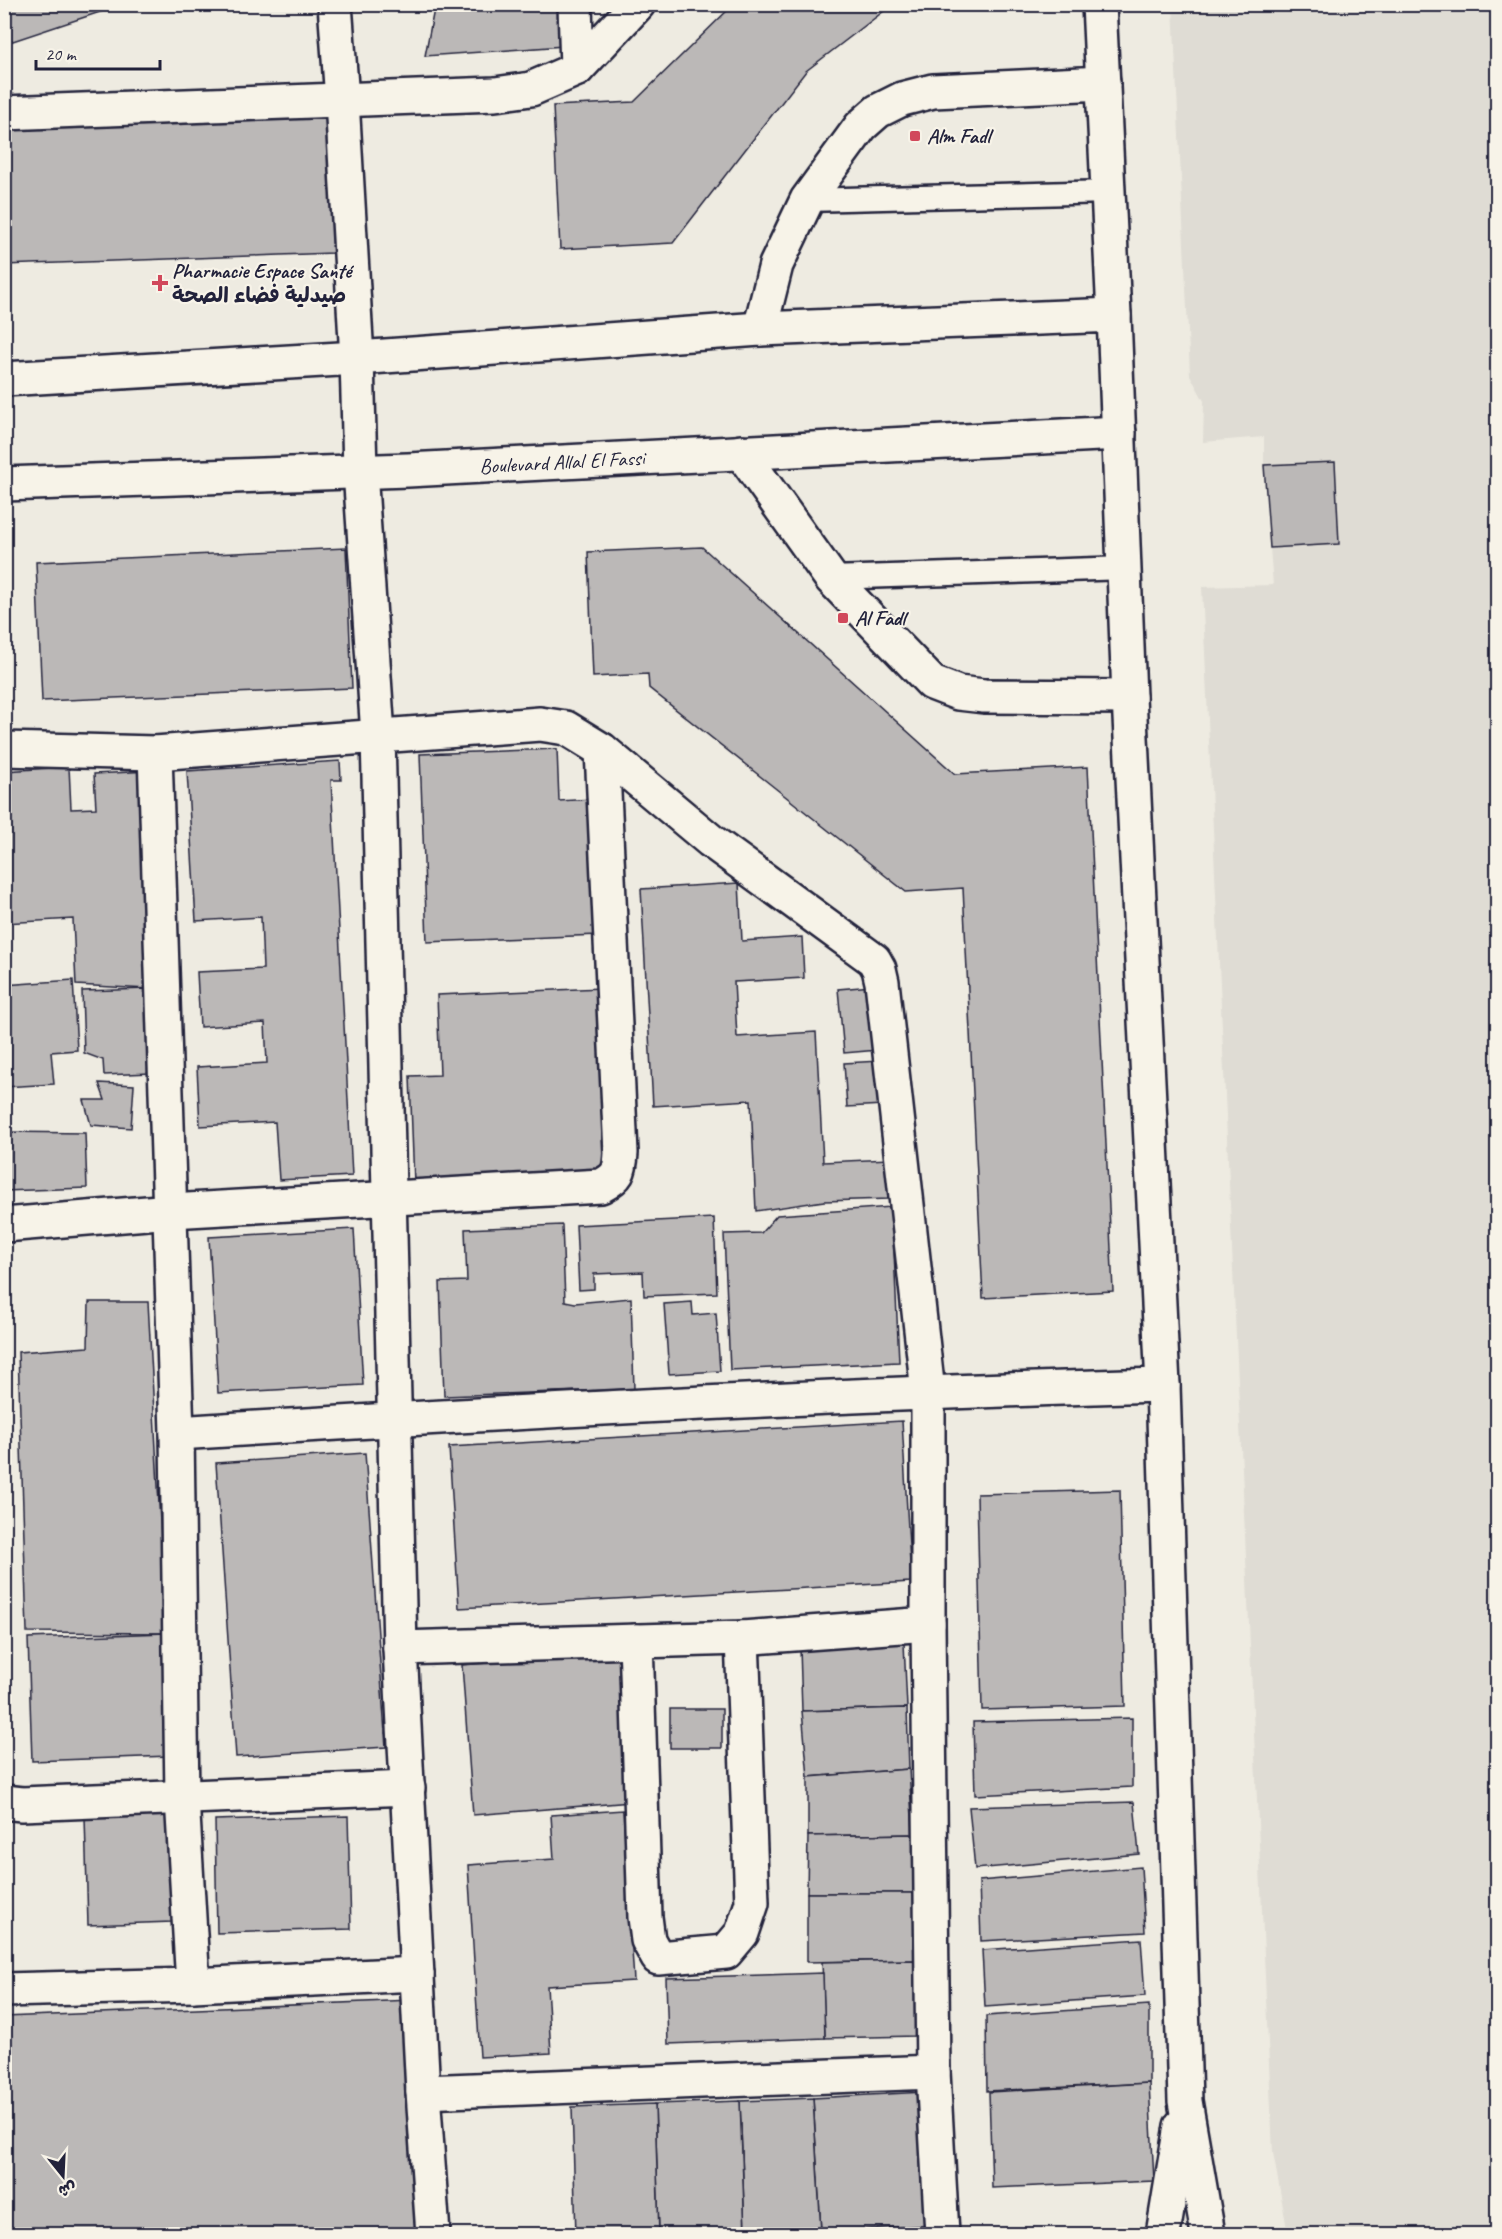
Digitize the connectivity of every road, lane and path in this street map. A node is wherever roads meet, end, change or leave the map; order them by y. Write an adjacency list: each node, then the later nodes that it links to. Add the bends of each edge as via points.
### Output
1 (334, 4): 7 (street)
2 (574, 4): 5 (street)
3 (638, 4): 5 (street)
4 (1099, 4): 6 (street)
5 (577, 69): 7 (street, via 531,89 495,94)
6 (1103, 83): 9 (street); 10 (street, via 933,92 902,99 878,111 861,126)
7 (342, 100): 8 (street); 13 (street)
8 (4, 113)
9 (1108, 192): 10 (lane); 11 (street)
10 (807, 200): 12 (street, via 776,265)
11 (1114, 315): 12 (street); 15 (street)
12 (760, 330): 13 (street)
13 (357, 358): 14 (street); 17 (street)
14 (4, 379)
15 (1119, 433): 16 (street, Boulevard Allal El Fassi); 19 (street)
16 (741, 453): 17 (street, Boulevard Allal El Fassi); 20 (street)
17 (360, 471): 18 (street, Boulevard Allal El Fassi); 22 (street)
18 (4, 484)
19 (1125, 568): 20 (lane); 21 (street)
20 (831, 578): 21 (street, via 932,683 958,693 984,696)
21 (1129, 697): 29 (street)
22 (378, 735): 24 (street, via 540,724 566,728); 25 (street); 26 (street)
23 (4, 749): 25 (street)
24 (602, 750): 26 (street, via 620,1168 614,1179 601,1186); 30 (street, via 711,841 874,960 879,969)
25 (155, 753): 27 (street)
26 (388, 1198): 27 (street); 31 (street)
27 (171, 1211): 28 (street); 32 (street)
28 (4, 1225)
29 (1163, 1385): 30 (street); 45 (street)
30 (928, 1392): 31 (street); 33 (street)
31 (394, 1420): 32 (street); 36 (street)
32 (177, 1433): 38 (street)
33 (928, 1624): 34 (street); 43 (street)
34 (742, 1638): 35 (street); 35 (street, via 752,1903 742,1933 726,1952 658,1958 648,1940 645,1917)
35 (636, 1641): 36 (street)
36 (400, 1648): 37 (street)
37 (408, 1788): 38 (street); 40 (street)
38 (182, 1798): 39 (street); 41 (street)
39 (4, 1802)
40 (417, 1974): 41 (street); 44 (street)
41 (193, 1985): 42 (street)
42 (4, 1990)
43 (933, 2072): 44 (street); 47 (street)
44 (423, 2092): 46 (street)
45 (1185, 2101): 48 (street); 49 (street)
46 (433, 2235)
47 (942, 2235)
48 (1163, 2235)
49 (1208, 2235)

